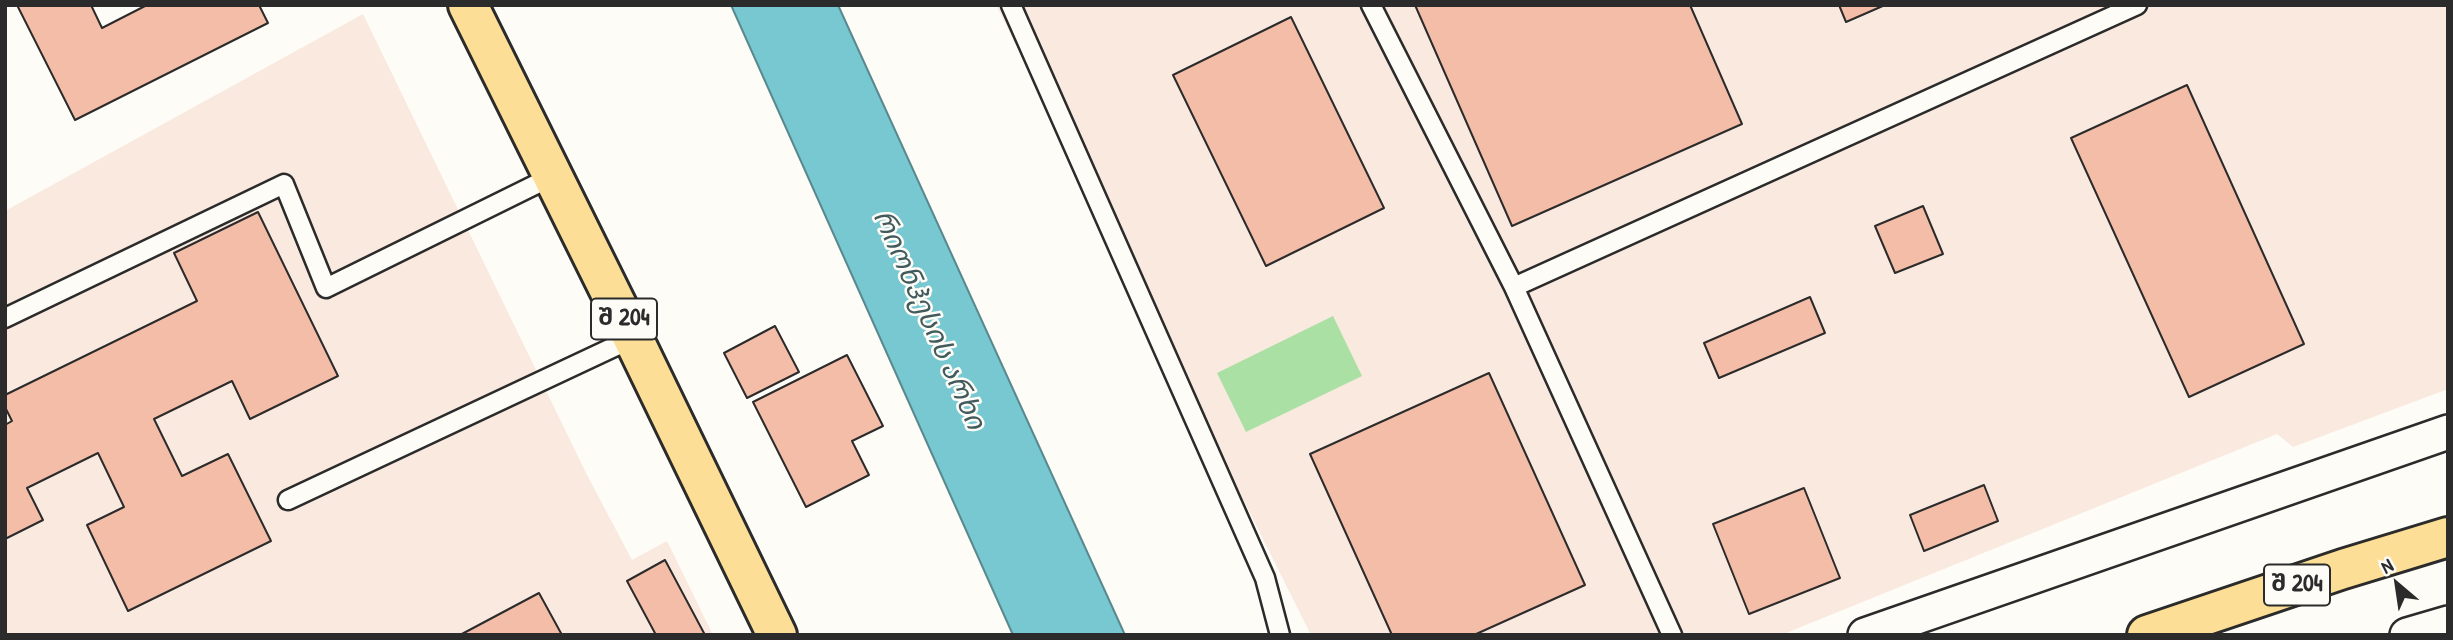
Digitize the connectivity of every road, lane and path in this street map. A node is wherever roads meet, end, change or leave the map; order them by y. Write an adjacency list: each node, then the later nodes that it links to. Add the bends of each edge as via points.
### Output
1 (468, 5): 5 (main road, შ 204)
2 (1011, 5): 14 (lane, via 1265,578)
3 (1371, 5): 6 (lane)
4 (2137, 5): 6 (lane)
5 (553, 176): 7 (lane, via 326,288 284,184); 8 (main road, შ 204)
6 (1514, 287): 15 (lane)
7 (5, 318)
8 (633, 338): 10 (lane); 13 (main road, შ 204)
9 (2448, 432): 16 (street)
10 (288, 500)
11 (2448, 537): 17 (main road, შ 204)
12 (2448, 623): 18 (street)
13 (776, 635)
14 (1280, 635)
15 (1672, 635)
16 (1865, 635)
17 (2147, 635)
18 (2407, 635)

